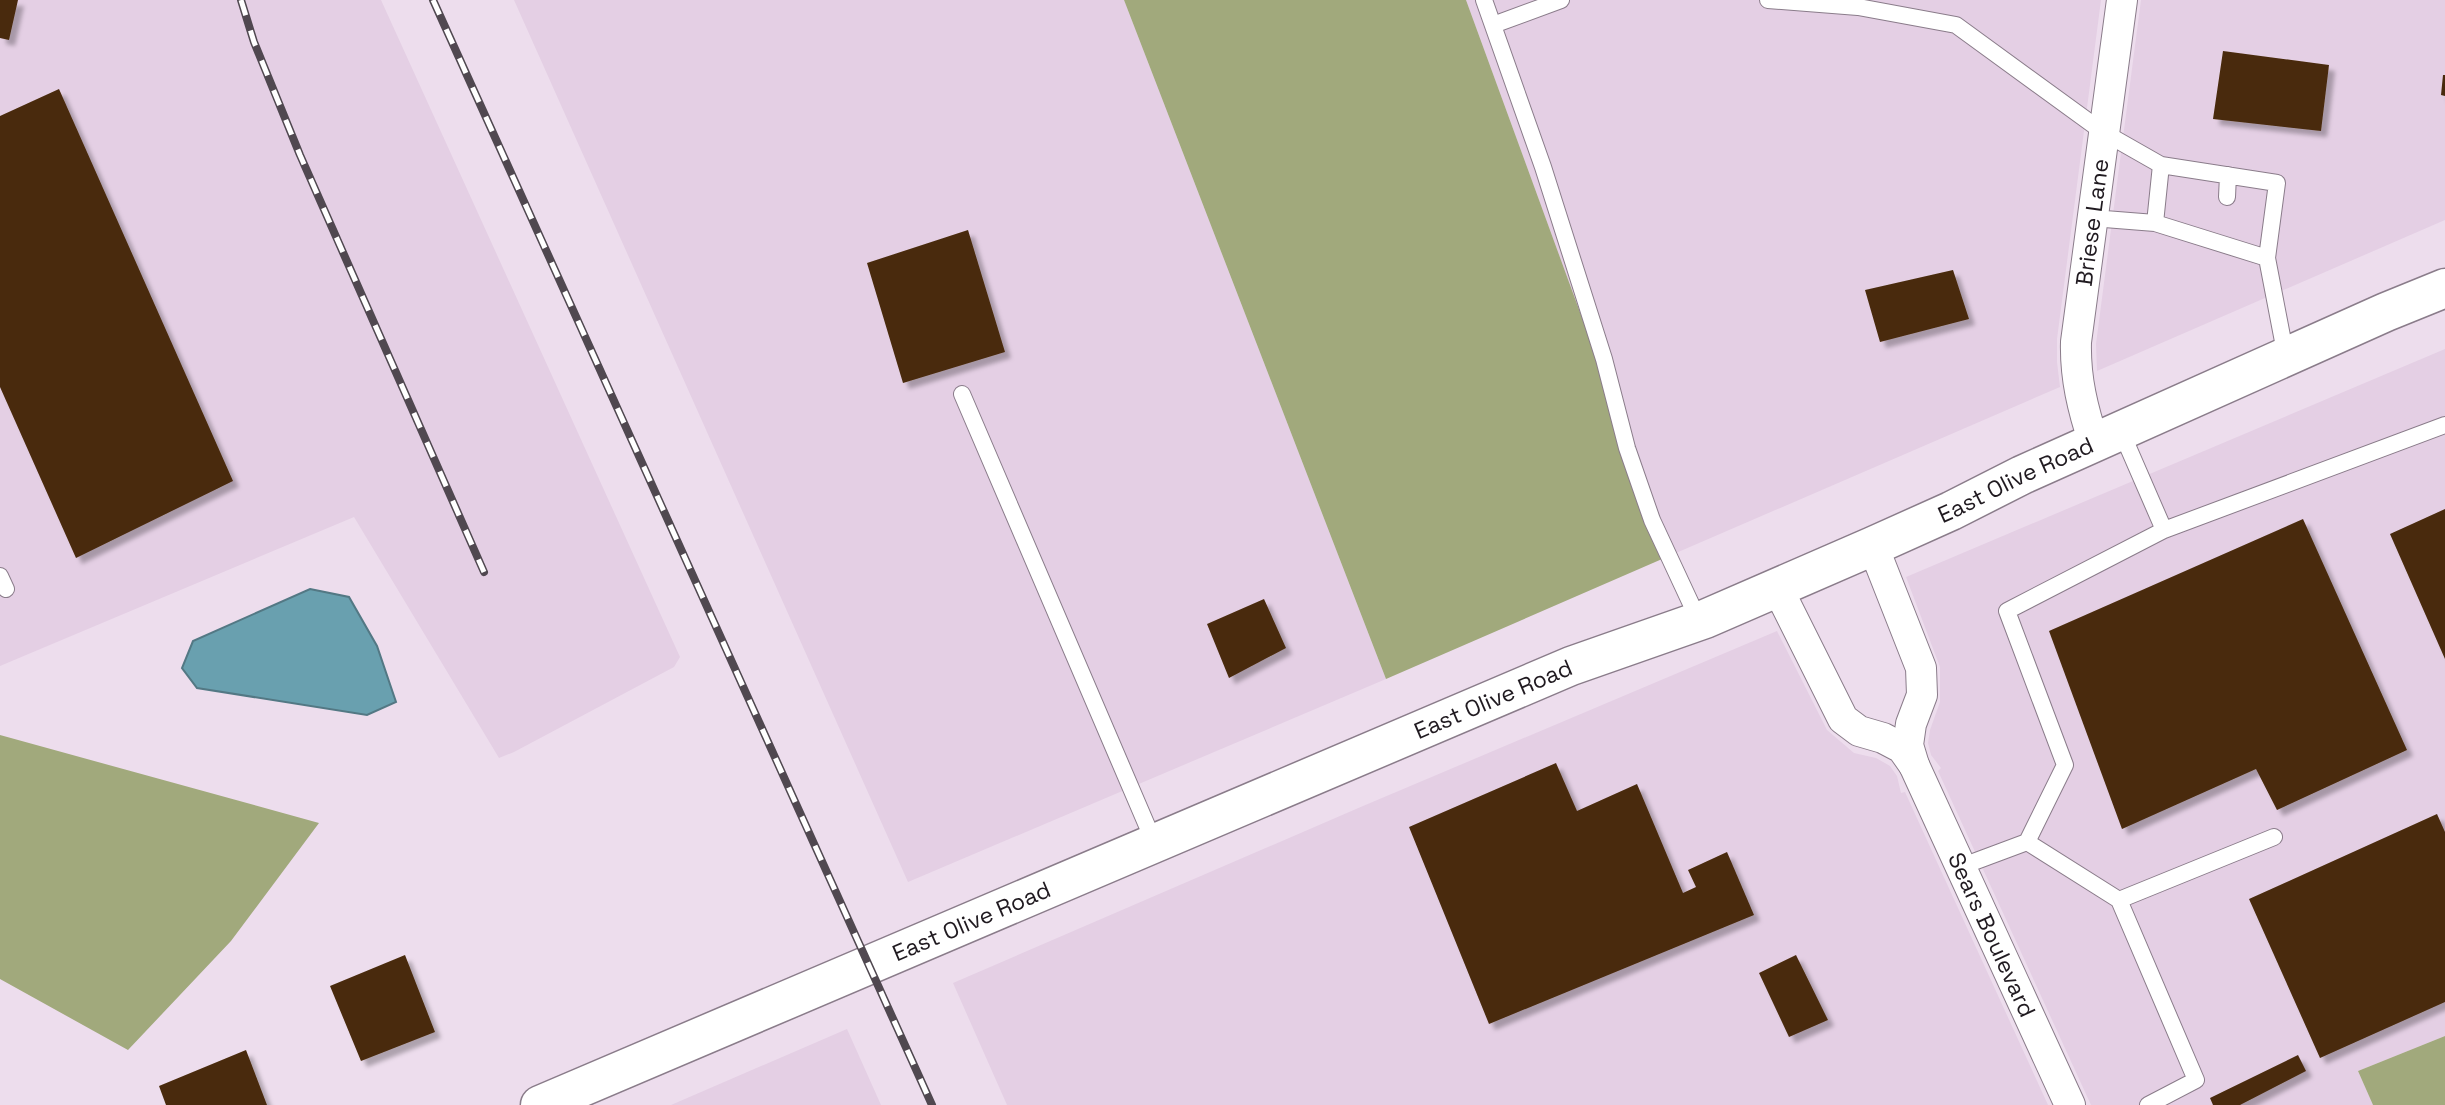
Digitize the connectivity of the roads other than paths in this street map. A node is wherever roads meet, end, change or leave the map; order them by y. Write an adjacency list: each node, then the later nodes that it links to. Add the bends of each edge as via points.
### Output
1 (1484, 0): 5 (lane)
2 (1560, 0): 5 (lane)
3 (1768, 0): 6 (lane, via 1858,7 1956,25)
4 (2122, 0): 6 (street, Briese Lane)
5 (1493, 25): 21 (lane, via 1600,346 1627,448 1652,520)
6 (2103, 132): 7 (lane); 10 (street, Briese Lane)
7 (2161, 165): 8 (lane); 11 (lane)
8 (2228, 175): 9 (lane); 12 (lane, via 2277,183)
9 (2227, 197)
10 (2092, 218): 11 (lane); 17 (street, Briese Lane, via 2076,359 2081,404)
11 (2155, 223): 12 (lane, via 2224,238)
12 (2267, 258): 14 (lane)
13 (2445, 288): 14 (street, East Olive Road)
14 (2286, 357): 17 (street, East Olive Road)
15 (962, 394): 24 (lane)
16 (2445, 425): 18 (lane)
17 (2108, 437): 18 (lane); 19 (street, East Olive Road)
18 (2164, 530): 25 (lane, via 2007,611 2066,765)
19 (1874, 545): 20 (street, East Olive Road); 22 (street, Sears Boulevard, via 1920,668 1922,695 1909,744)
20 (1777, 587): 21 (street, East Olive Road); 22 (street, Sears Boulevard, via 1843,719 1859,731 1902,748)
21 (1699, 621): 24 (street, East Olive Road, via 1571,666)
22 (1914, 765): 26 (street, Sears Boulevard)
23 (2274, 837): 27 (lane)
24 (1154, 842): 28 (street, East Olive Road)
25 (2027, 842): 26 (lane); 27 (lane)
26 (1961, 867): 29 (street, Sears Boulevard)
27 (2119, 900): 30 (lane, via 2196,1080)
28 (540, 1105)
29 (2070, 1105)
30 (2148, 1105)

